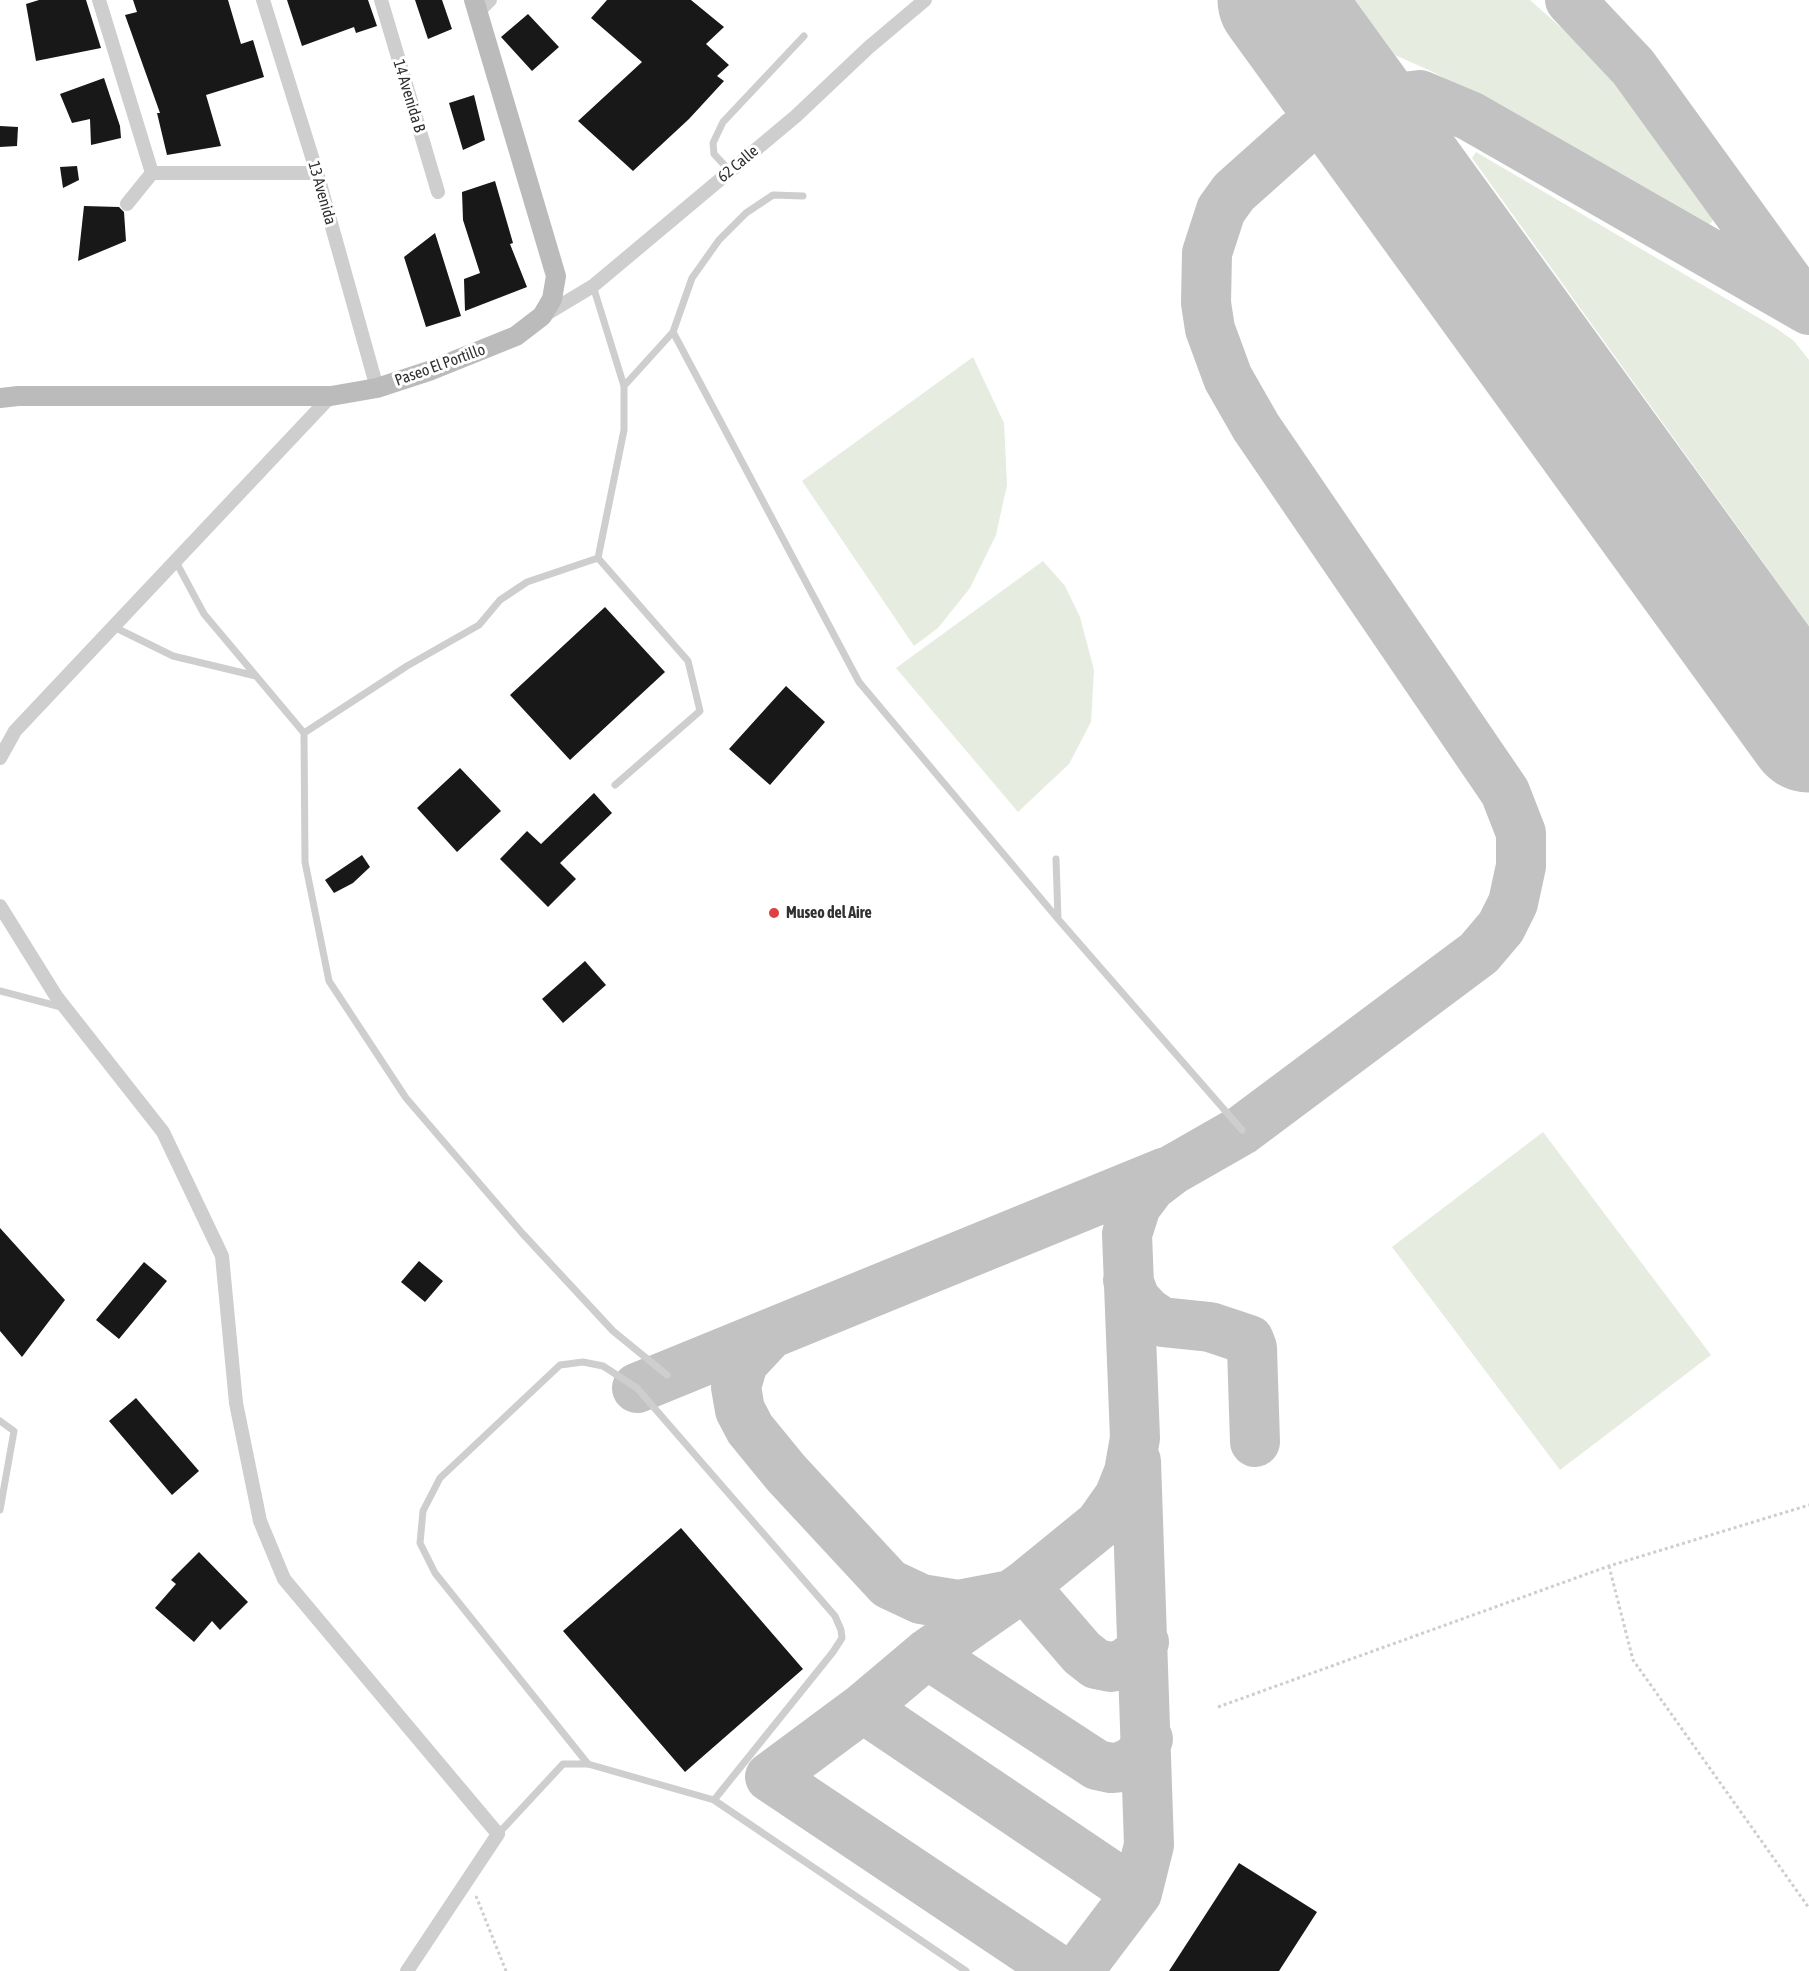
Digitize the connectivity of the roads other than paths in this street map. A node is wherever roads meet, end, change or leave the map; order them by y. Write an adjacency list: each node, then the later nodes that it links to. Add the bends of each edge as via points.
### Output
1 (99, 0): 8 (street)
2 (263, 0): 9 (street, 13 Avenida)
3 (381, 0): 10 (street, 14 Avenida B)
4 (925, 0): 7 (street, 62 Calle)
5 (481, 4): 14 (main road, Paseo El Portillo, via 556,276 552,299)
6 (804, 36): 7 (lane, via 723,122 713,143 714,154)
7 (730, 171): 13 (street, 62 Calle)
8 (152, 173): 9 (street); 12 (street)
9 (317, 173): 17 (street, 13 Avenida)
10 (438, 192)
11 (802, 196): 15 (lane, via 773,195 746,213 719,240 692,278)
12 (127, 204)
13 (593, 286): 14 (street, 62 Calle); 16 (lane)
14 (542, 316): 17 (main road, Paseo El Portillo, via 516,336)
15 (673, 332): 16 (lane); 29 (lane, via 859,682)
16 (624, 386): 20 (lane, via 624,430)
17 (377, 388): 18 (main road, Paseo El Portillo)
18 (331, 396): 19 (main road, Paseo El Portillo); 21 (street)
19 (0, 398)
20 (598, 558): 24 (lane, via 527,582 500,600 479,625); 26 (lane, via 687,661 700,711)
21 (175, 561): 22 (street); 23 (lane, via 204,614)
22 (114, 627): 23 (lane, via 173,656); 25 (street, via 15,731)
23 (256, 676): 24 (lane)
24 (304, 733): 33 (lane, via 305,862 329,981 406,1098 429,1125 613,1331)
25 (0, 758)
26 (615, 785)
27 (1056, 859): 29 (lane)
28 (0, 906): 31 (street)
29 (1058, 919): 32 (lane)
30 (0, 991): 31 (lane)
31 (66, 1009): 38 (street, via 163,1132 222,1256 236,1403 260,1521 284,1579)
32 (1242, 1130)
33 (668, 1375)
34 (0, 1421): 35 (lane, via 14,1431)
35 (0, 1510)
36 (588, 1764): 37 (lane); 37 (lane, via 435,1573 420,1543 423,1511 440,1478 560,1365 583,1362 603,1366 637,1388 835,1616 841,1630 842,1638 833,1652); 38 (lane, via 562,1764)
37 (714, 1800): 40 (lane)
38 (498, 1834): 39 (street)
39 (407, 1971)
40 (966, 1971)

